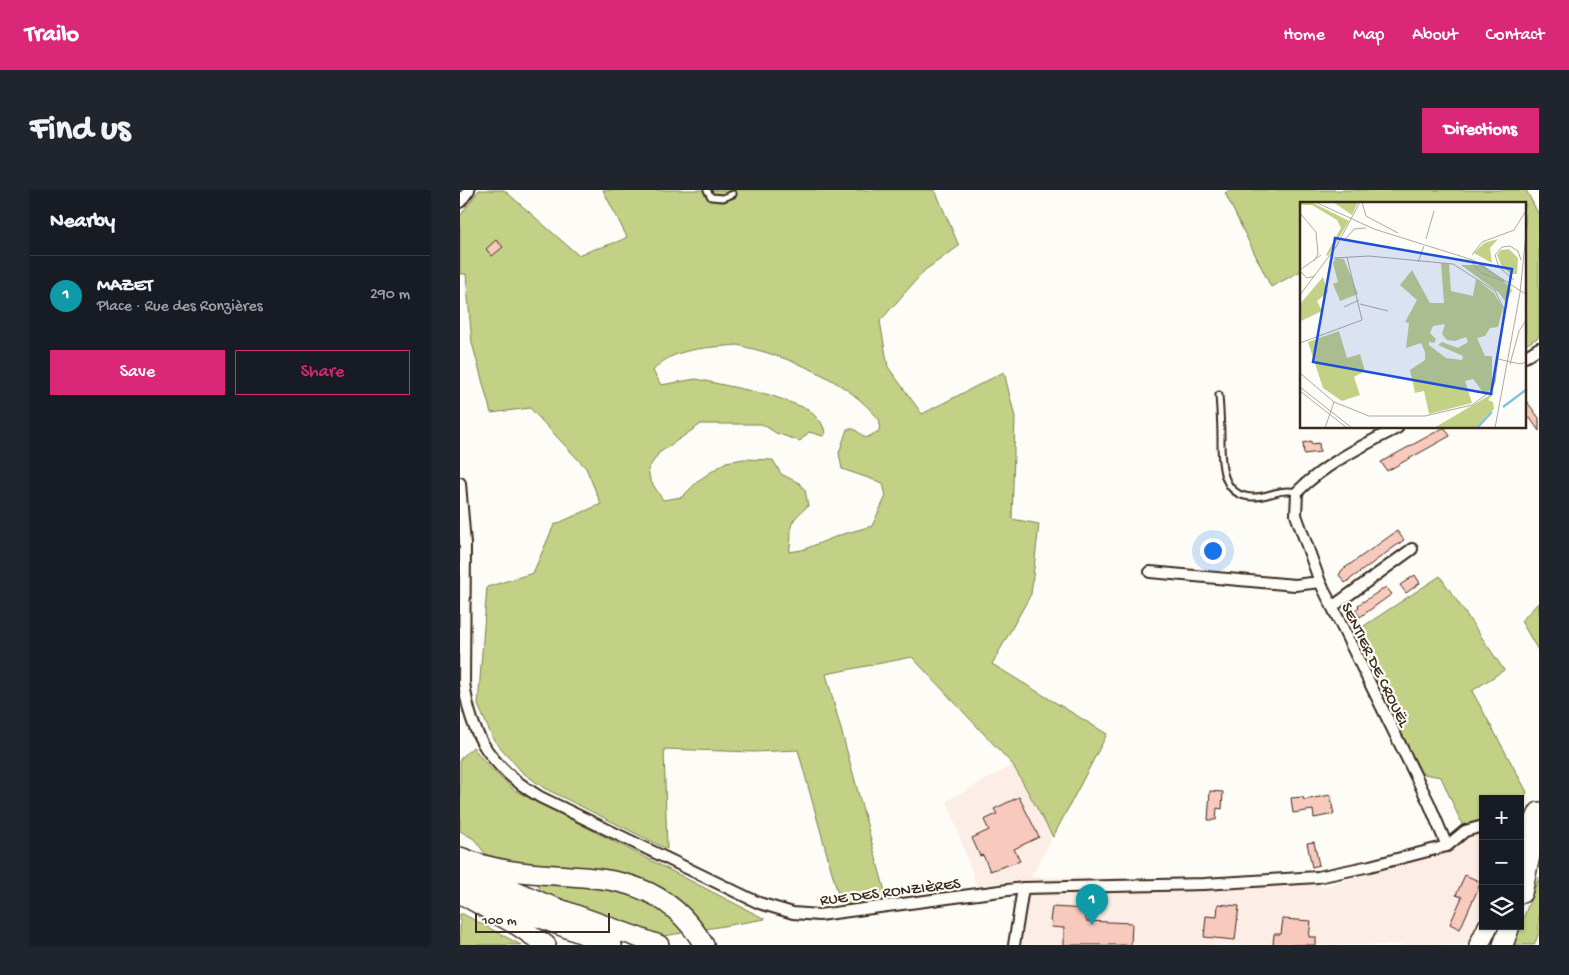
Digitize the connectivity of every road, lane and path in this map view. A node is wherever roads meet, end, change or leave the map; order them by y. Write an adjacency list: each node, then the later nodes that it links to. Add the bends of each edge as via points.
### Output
1 (469, 190): 4 (street)
2 (707, 190): 3 (lane, via 711,197 717,199)
3 (733, 194)
4 (460, 202)
5 (1539, 348): 6 (street)
6 (1526, 355)
7 (1219, 395): 10 (lane, via 1221,458 1223,476 1229,486 1252,497 1277,490)
8 (1395, 429): 10 (street, via 1343,457)
9 (460, 484): 25 (street, RUE DES RONZIÈRES, via 465,544 466,700 486,749 520,785 759,903 793,913 819,915)
10 (1297, 492): 13 (street, SENTIER DE CROUËL, via 1296,515)
11 (1412, 549): 14 (street)
12 (1150, 572): 13 (street, via 1295,585)
13 (1320, 582): 14 (street, SENTIER DE CROUËL)
14 (1332, 608): 19 (street, SENTIER DE CROUËL)
15 (1539, 812): 18 (highway)
16 (1479, 827): 19 (street, RUE DES RONZIÈRES, via 1465,832)
17 (1528, 828): 24 (highway, via 1531,851)
18 (1524, 844)
19 (1447, 846): 25 (street, RUE DES RONZIÈRES, via 1370,866 1301,878 1204,884)
20 (1539, 855): 26 (highway)
21 (460, 857): 33 (highway, via 497,869 536,875 625,882 663,898 679,910)
22 (460, 866): 32 (highway, via 543,903)
23 (460, 881): 31 (highway, via 538,917)
24 (1523, 885)
25 (1023, 888): 34 (street)
26 (1524, 888)
27 (460, 894): 30 (highway)
28 (1486, 930): 35 (highway)
29 (1509, 930): 36 (highway)
30 (546, 945)
31 (612, 945)
32 (659, 945)
33 (704, 945)
34 (1014, 945)
35 (1479, 945)
36 (1503, 945)

